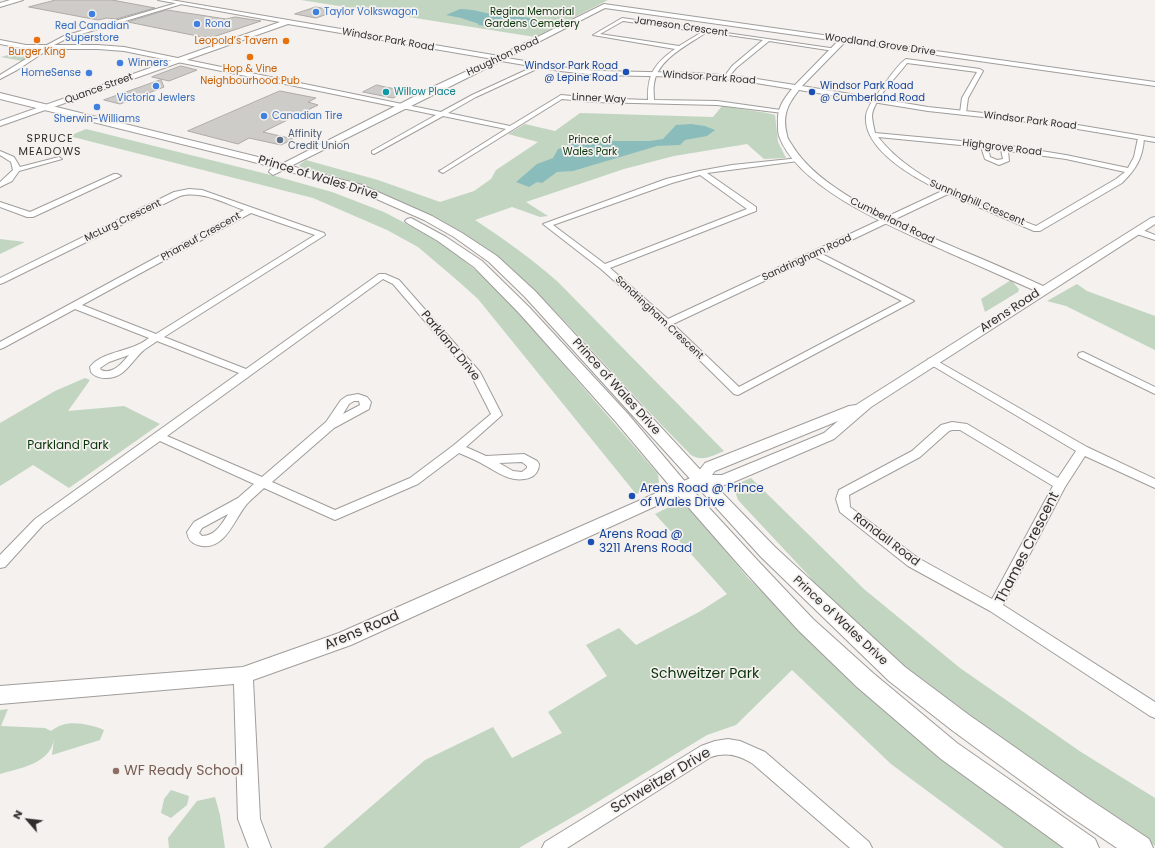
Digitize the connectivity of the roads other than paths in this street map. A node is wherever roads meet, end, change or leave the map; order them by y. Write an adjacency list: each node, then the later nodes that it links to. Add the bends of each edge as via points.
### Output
1 (3, 0): 5 (highway)
2 (14, 0): 5 (highway)
3 (19, 0): 5 (highway)
4 (161, 0): 6 (street, Windsor Park Road)
5 (0, 3)
6 (180, 3): 8 (street, Windsor Park Road); 13 (street, via 70,36)
7 (604, 6): 10 (street, Woodland Grove Drive); 16 (street, Haughton Road)
8 (288, 22): 16 (street, Windsor Park Road); 17 (street, Quance Street)
9 (706, 31): 11 (street, Jameson Crescent); 14 (street); 14 (street, Jameson Crescent, via 622,19 595,35)
10 (844, 39): 15 (street); 22 (street, Woodland Grove Drive)
11 (767, 40): 15 (street, Jameson Crescent); 21 (street, via 734,67)
12 (0, 42): 13 (street, via 24,47)
13 (48, 47): 17 (street, via 114,48); 20 (street, via 15,70)
14 (681, 48): 19 (street, via 662,62)
15 (834, 50): 23 (street)
16 (499, 59): 18 (street, Windsor Park Road); 28 (street, Haughton Road)
17 (181, 60): 28 (street); 29 (street, Quance Street)
18 (539, 66): 19 (street, Windsor Park Road, via 593,73); 33 (street, via 483,91)
19 (654, 74): 21 (street, Windsor Park Road); 25 (street, via 650,86)
20 (0, 77)
21 (727, 77): 23 (street, Windsor Park Road)
22 (1155, 84)
23 (797, 87): 26 (street, Windsor Park Road); 30 (street)
24 (0, 96): 29 (main road, Prince of Wales Drive)
25 (651, 101): 30 (street, Linner Way, via 717,103); 35 (street, Linner Way, via 561,97)
26 (876, 101): 32 (street, Windsor Park Road); 32 (street, Sunninghill Crescent, via 906,61 980,71 965,98); 36 (street, Sunninghill Crescent, via 869,116)
27 (0, 105): 31 (main road, Prince of Wales Drive)
28 (403, 106): 33 (street); 45 (street, Haughton Road)
29 (46, 108): 31 (street, Quance Street); 45 (main road, Prince of Wales Drive)
30 (781, 112): 44 (street, Cumberland Road, via 783,134)
31 (32, 113): 34 (street, Quance Street); 45 (main road, Prince of Wales Drive)
32 (963, 113): 37 (street, Windsor Park Road, via 1048,122)
33 (442, 114): 35 (street); 42 (street)
34 (0, 124)
35 (511, 128): 48 (street, Linner Way)
36 (873, 135): 39 (street, Highgrove Road); 52 (street, Sunninghill Crescent, via 879,145 904,168)
37 (1141, 138): 38 (street, Windsor Park Road); 47 (street, Sunninghill Crescent, via 1140,152)
38 (1155, 140)
39 (984, 145): 40 (street, Highgrove Road); 40 (street, via 987,158 1002,163 1007,160)
40 (1004, 147): 47 (street, Highgrove Road, via 1068,157)
41 (0, 152): 46 (street, via 11,157 16,163)
42 (374, 152)
43 (59, 159): 46 (street)
44 (798, 159): 49 (street, Sandringham Crescent); 55 (street, Cumberland Road, via 839,194)
45 (279, 169): 78 (main road, Prince of Wales Drive, via 388,208 442,239 478,264 524,310 622,418)
46 (17, 170): 51 (street)
47 (1130, 171): 52 (street, Sunninghill Crescent, via 1119,181 1037,229)
48 (443, 172)
49 (701, 172): 60 (street, via 753,209); 60 (street, Sandringham Crescent, via 547,224)
50 (117, 176): 53 (street, via 30,215)
51 (0, 185)
52 (947, 192): 55 (street, Sandringham Road)
53 (0, 204)
54 (250, 210): 61 (street, McLurg Crescent, via 199,192 177,194); 63 (street, Phaneuf Crescent); 65 (street, Phaneuf Crescent, via 321,235)
55 (887, 220): 59 (street, Sandringham Road); 62 (street, Cumberland Road)
56 (1155, 220): 57 (street, Arens Road)
57 (1137, 231): 58 (street); 62 (street, Arens Road)
58 (1155, 238)
59 (816, 254): 64 (street, Sandringham Road); 64 (street, Sandringham Crescent, via 909,301 738,392)
60 (604, 267): 64 (street, Sandringham Crescent)
61 (0, 281)
62 (1043, 290): 69 (street, Arens Road)
63 (75, 306): 65 (street); 66 (street, Phaneuf Crescent)
64 (667, 323)
65 (156, 338): 67 (street); 70 (street)
66 (0, 346)
67 (140, 348)
68 (1083, 355): 71 (street)
69 (932, 361): 75 (street); 78 (street, Arens Road, via 866,404 710,467)
70 (247, 372): 73 (street, Parkland Drive); 74 (street, Parkland Drive, via 382,276 396,282 476,374 497,415)
71 (1155, 391)
72 (330, 425): 77 (street)
73 (158, 436): 77 (street, Parkland Drive); 82 (street, Parkland Drive, via 39,522)
74 (458, 448): 76 (street); 77 (street, Parkland Drive, via 414,481 335,515)
75 (1083, 450): 79 (street); 80 (street, Thames Crescent)
76 (485, 460)
77 (263, 483): 81 (street)
78 (690, 484): 84 (street, Arens Road, via 346,639); 90 (main road, Prince of Wales Drive, via 806,625 865,680 949,751); 91 (main road, Prince of Wales Drive, via 768,552 897,674 1076,806)
79 (1155, 484)
80 (1060, 485): 83 (street, Thames Crescent); 83 (street, Randall Road, via 963,427 952,426 945,428 916,454 843,493 844,509 913,562)
81 (242, 501)
82 (0, 563)
83 (996, 607): 86 (street, Thames Crescent)
84 (243, 675): 85 (street, Arens Road); 87 (street, via 249,818)
85 (0, 695)
86 (1155, 711)
87 (260, 848)
88 (551, 848): 89 (street, Schweitzer Drive, via 707,751 721,746 734,746 759,758)
89 (863, 848)
90 (1086, 848)
91 (1140, 848)

